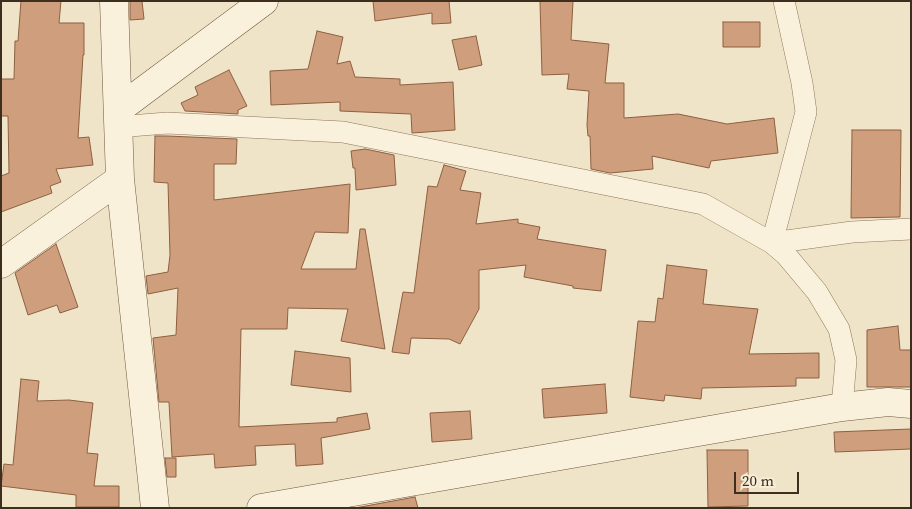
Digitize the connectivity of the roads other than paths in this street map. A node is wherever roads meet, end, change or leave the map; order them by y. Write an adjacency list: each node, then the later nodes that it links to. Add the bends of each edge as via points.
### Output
1 (114, 1): 4 (street)
2 (264, 1): 4 (street)
3 (784, 1): 7 (street, via 806,112)
4 (118, 118): 5 (street); 7 (street, via 343,132 703,204)
5 (120, 179): 8 (street); 11 (street)
6 (911, 229): 7 (street, via 852,232)
7 (772, 243): 10 (street, via 818,292 839,329 846,360)
8 (1, 264)
9 (911, 404): 10 (street, via 888,402)
10 (842, 407): 12 (street)
11 (155, 508)
12 (261, 508)

